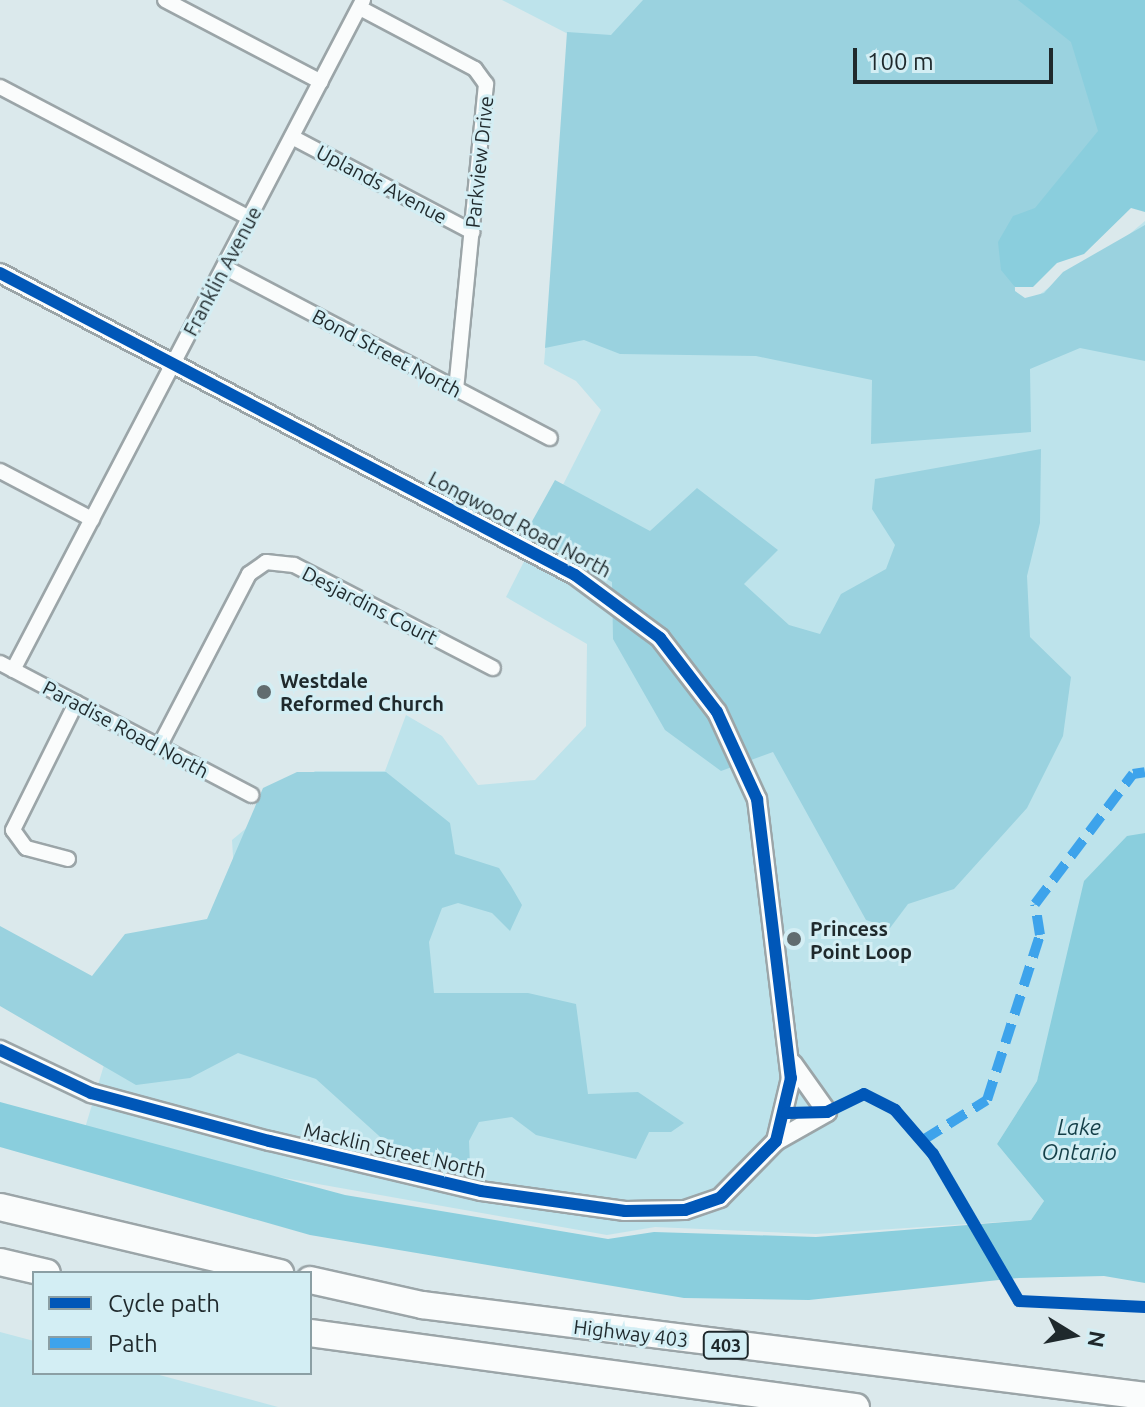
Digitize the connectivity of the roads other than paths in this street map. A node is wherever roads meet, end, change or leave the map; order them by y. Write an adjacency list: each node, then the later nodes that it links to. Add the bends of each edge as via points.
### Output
1 (165, 0): 3 (street)
2 (361, 4): 3 (street, Franklin Avenue); 7 (street, Parkview Drive, via 484,79)
3 (321, 82): 5 (street, Franklin Avenue)
4 (0, 87): 6 (street)
5 (292, 137): 6 (street, Franklin Avenue); 7 (street, Uplands Avenue)
6 (249, 218): 8 (street, Franklin Avenue)
7 (472, 232): 11 (street, Parkview Drive)
8 (224, 267): 10 (street, Franklin Avenue); 11 (street, Bond Street North)
9 (0, 273): 10 (street, Longwood Road North)
10 (173, 364): 14 (street, Franklin Avenue); 22 (street, Longwood Road North, via 575,575 611,596 676,655 717,712 757,799)
11 (456, 389): 12 (street, Bond Street North)
12 (550, 438)
13 (0, 471): 14 (street)
14 (92, 519): 15 (street, Franklin Avenue)
15 (7, 667): 17 (street, Paradise Road North)
16 (493, 668): 18 (street, Desjardins Court, via 294,565 266,562 249,574)
17 (76, 703): 18 (street, Paradise Road North); 20 (street, via 13,830 26,848)
18 (159, 747): 19 (street, Paradise Road North)
19 (251, 795)
20 (68, 859)
21 (0, 1050): 23 (street, Macklin Street North, via 91,1093 269,1141 481,1191 625,1211 685,1210 720,1198)
22 (790, 1058): 23 (street, Longwood Road North, via 787,1113); 23 (street, via 827,1112)
23 (774, 1143)
24 (0, 1207): 27 (highway)
25 (0, 1262): 26 (highway)
26 (38, 1271)
27 (272, 1271)
28 (312, 1280): 30 (highway, Highway 403 / 403, via 422,1305)
29 (312, 1333): 31 (highway, 403)
30 (1145, 1396)
31 (856, 1407)

